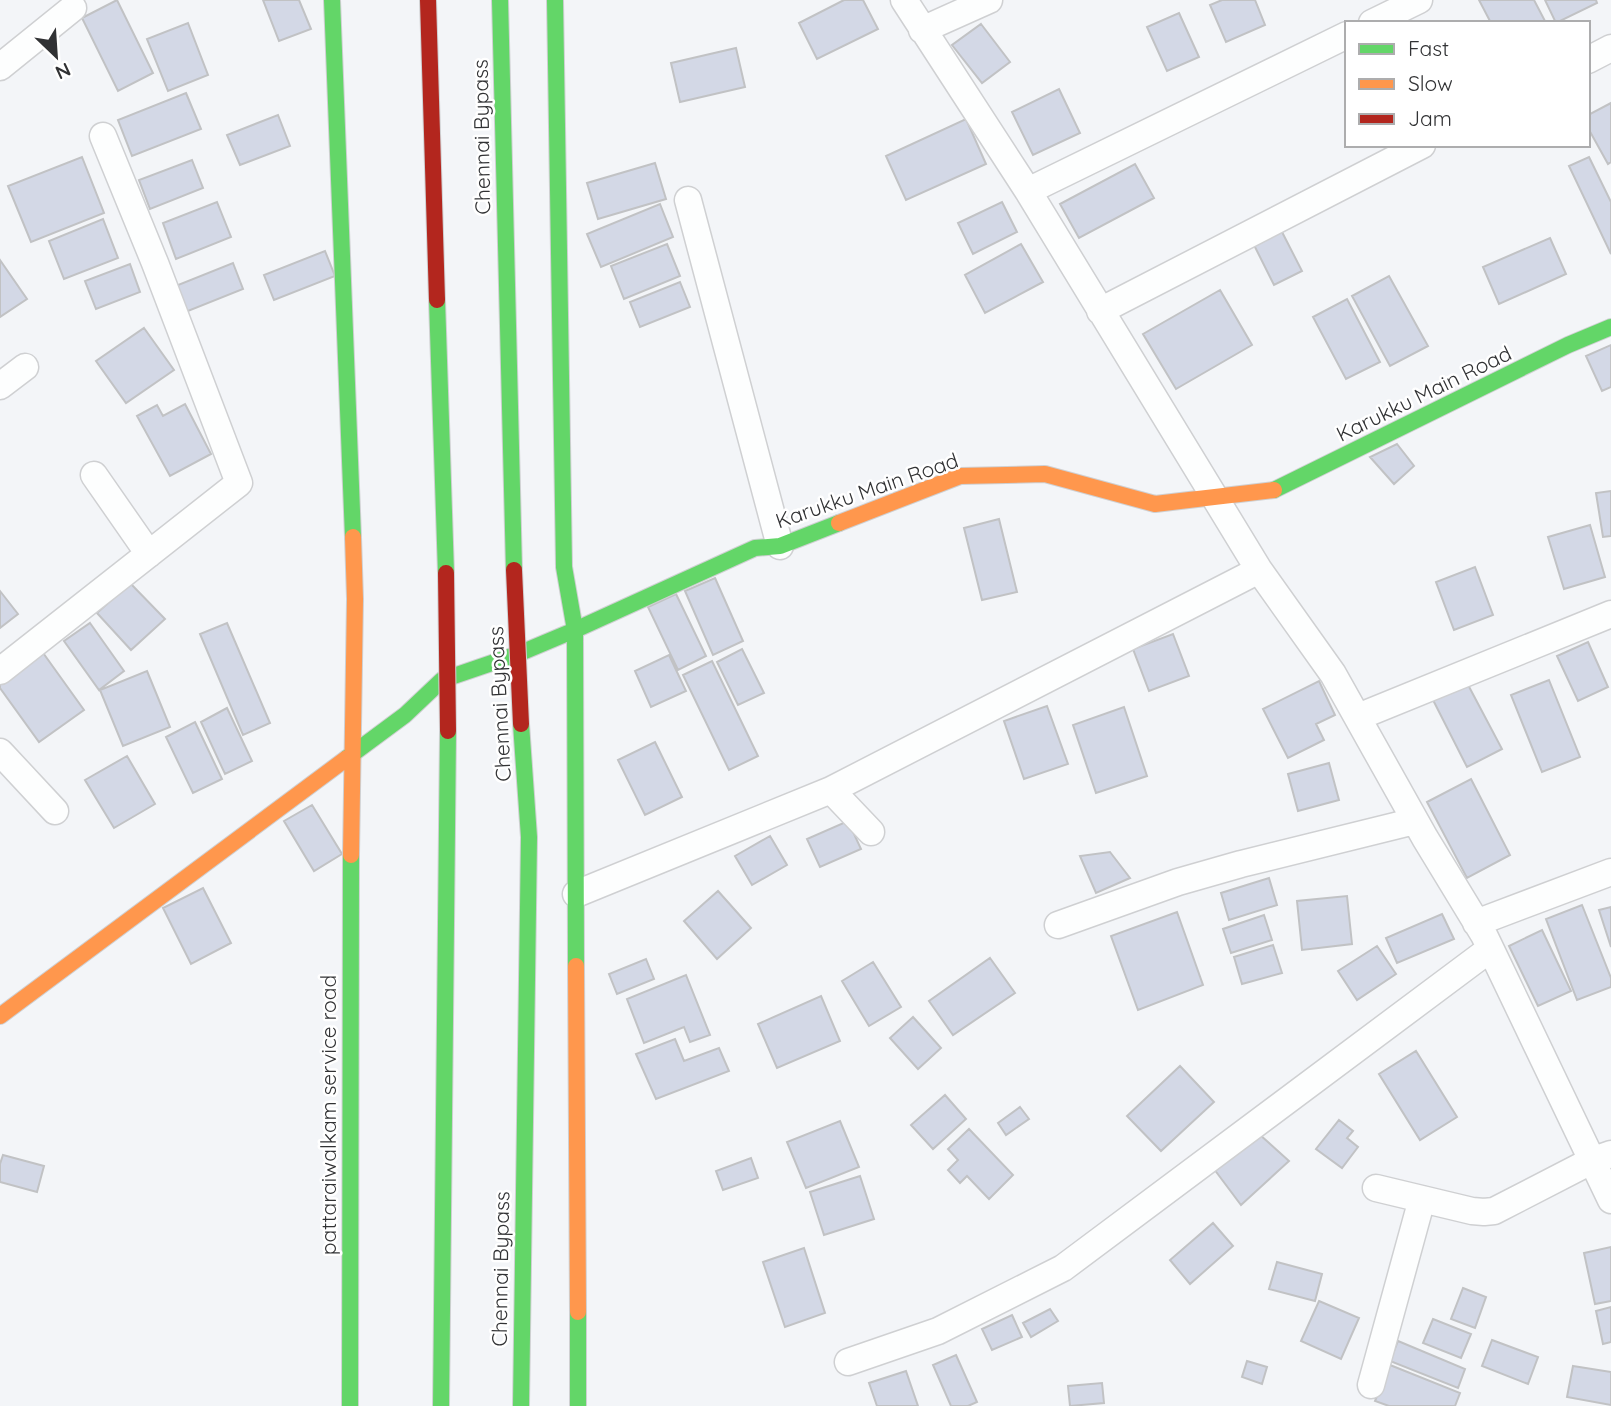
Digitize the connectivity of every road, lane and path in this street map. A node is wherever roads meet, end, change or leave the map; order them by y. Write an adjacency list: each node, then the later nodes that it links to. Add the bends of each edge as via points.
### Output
1 (332, 0): 33 (main road, pattaraiwalkam service road, via 355,599)
2 (428, 0): 51 (main road, bridge, via 448,731)
3 (500, 0): 52 (main road, Chennai Bypass, bridge, via 514,570 528,837)
4 (555, 0): 29 (main road, via 564,567)
5 (904, 0): 10 (street)
6 (989, 0): 10 (street)
7 (1419, 0): 9 (street)
8 (77, 3): 14 (street)
9 (1376, 21)
10 (922, 30): 17 (street)
11 (1345, 36): 17 (street)
12 (1611, 48): 13 (street)
13 (1590, 59)
14 (0, 67)
15 (103, 136): 26 (street, via 239,483)
16 (1418, 147): 19 (street)
17 (1028, 191): 19 (street)
18 (688, 200): 25 (street)
19 (1100, 311): 24 (street)
20 (1611, 327): 24 (main road, Karukku Main Road, via 1277,490)
21 (25, 367): 22 (street)
22 (0, 387)
23 (94, 475): 26 (street)
24 (1214, 497): 25 (main road, Karukku Main Road, via 1155,504 1045,474 960,476); 27 (street)
25 (780, 546): 29 (main road, Karukku Main Road, via 755,548)
26 (149, 554): 30 (street)
27 (1259, 570): 31 (street); 34 (street)
28 (1611, 614): 31 (street)
29 (575, 630): 33 (main road, Karukku Main Road, via 442,680 405,715); 39 (main road)
30 (0, 671)
31 (1357, 717): 36 (street)
32 (0, 752): 35 (street)
33 (352, 754): 43 (main road, Karukku Main Road); 50 (main road, pattaraiwalkam service road)
34 (831, 790): 37 (street); 39 (street)
35 (55, 811)
36 (1415, 821): 40 (street); 41 (street, via 1178,882)
37 (871, 832)
38 (1611, 872): 40 (street)
39 (576, 894): 53 (main road)
40 (1476, 923): 42 (street)
41 (1058, 925)
42 (1490, 949): 44 (street); 48 (street, via 1063,1268 938,1331)
43 (0, 1016)
44 (1601, 1158): 46 (street, via 1494,1211 1472,1211); 47 (street)
45 (1377, 1188): 46 (street)
46 (1422, 1199): 49 (street)
47 (1611, 1200)
48 (849, 1362)
49 (1371, 1385)
50 (349, 1406)
51 (441, 1406)
52 (521, 1406)
53 (578, 1406)

